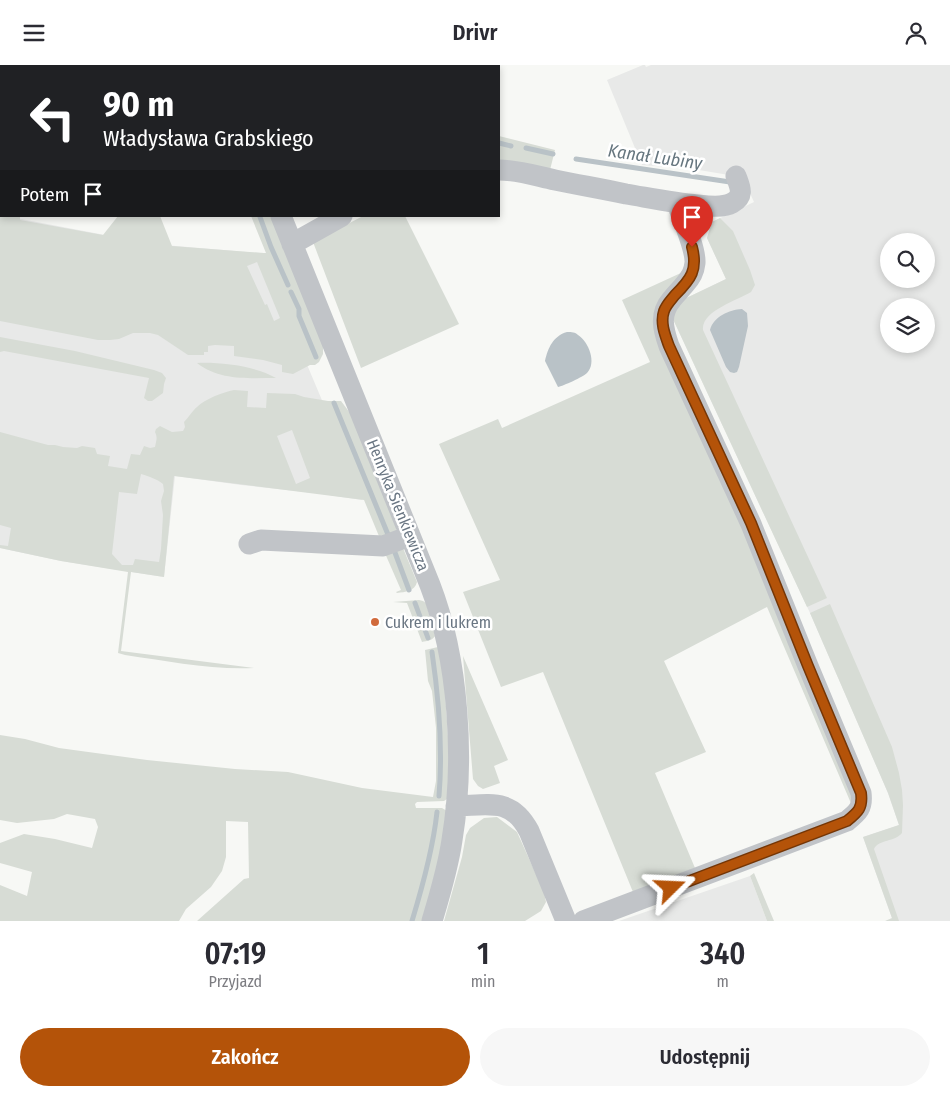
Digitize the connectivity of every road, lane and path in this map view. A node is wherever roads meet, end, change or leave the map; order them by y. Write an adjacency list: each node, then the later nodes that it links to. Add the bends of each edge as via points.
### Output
1 (500, 170): 3 (street)
2 (736, 177): 3 (street, via 741,193 731,203 707,206)
3 (677, 203): 12 (street, via 695,265 692,275 667,305 664,330 751,523 862,802 858,812 847,821)
4 (281, 217): 6 (street, Henryka Sienkiewicza)
5 (340, 217): 6 (street)
6 (292, 244): 7 (street, Henryka Sienkiewicza)
7 (410, 536): 8 (street, via 383,546 261,540); 9 (street, Henryka Sienkiewicza, via 442,618 450,658 458,740)
8 (249, 544)
9 (456, 806): 10 (street, Henryka Sienkiewicza, via 447,869); 11 (street, via 499,805 517,814 529,831)
10 (432, 921)
11 (566, 921)
12 (584, 921)

